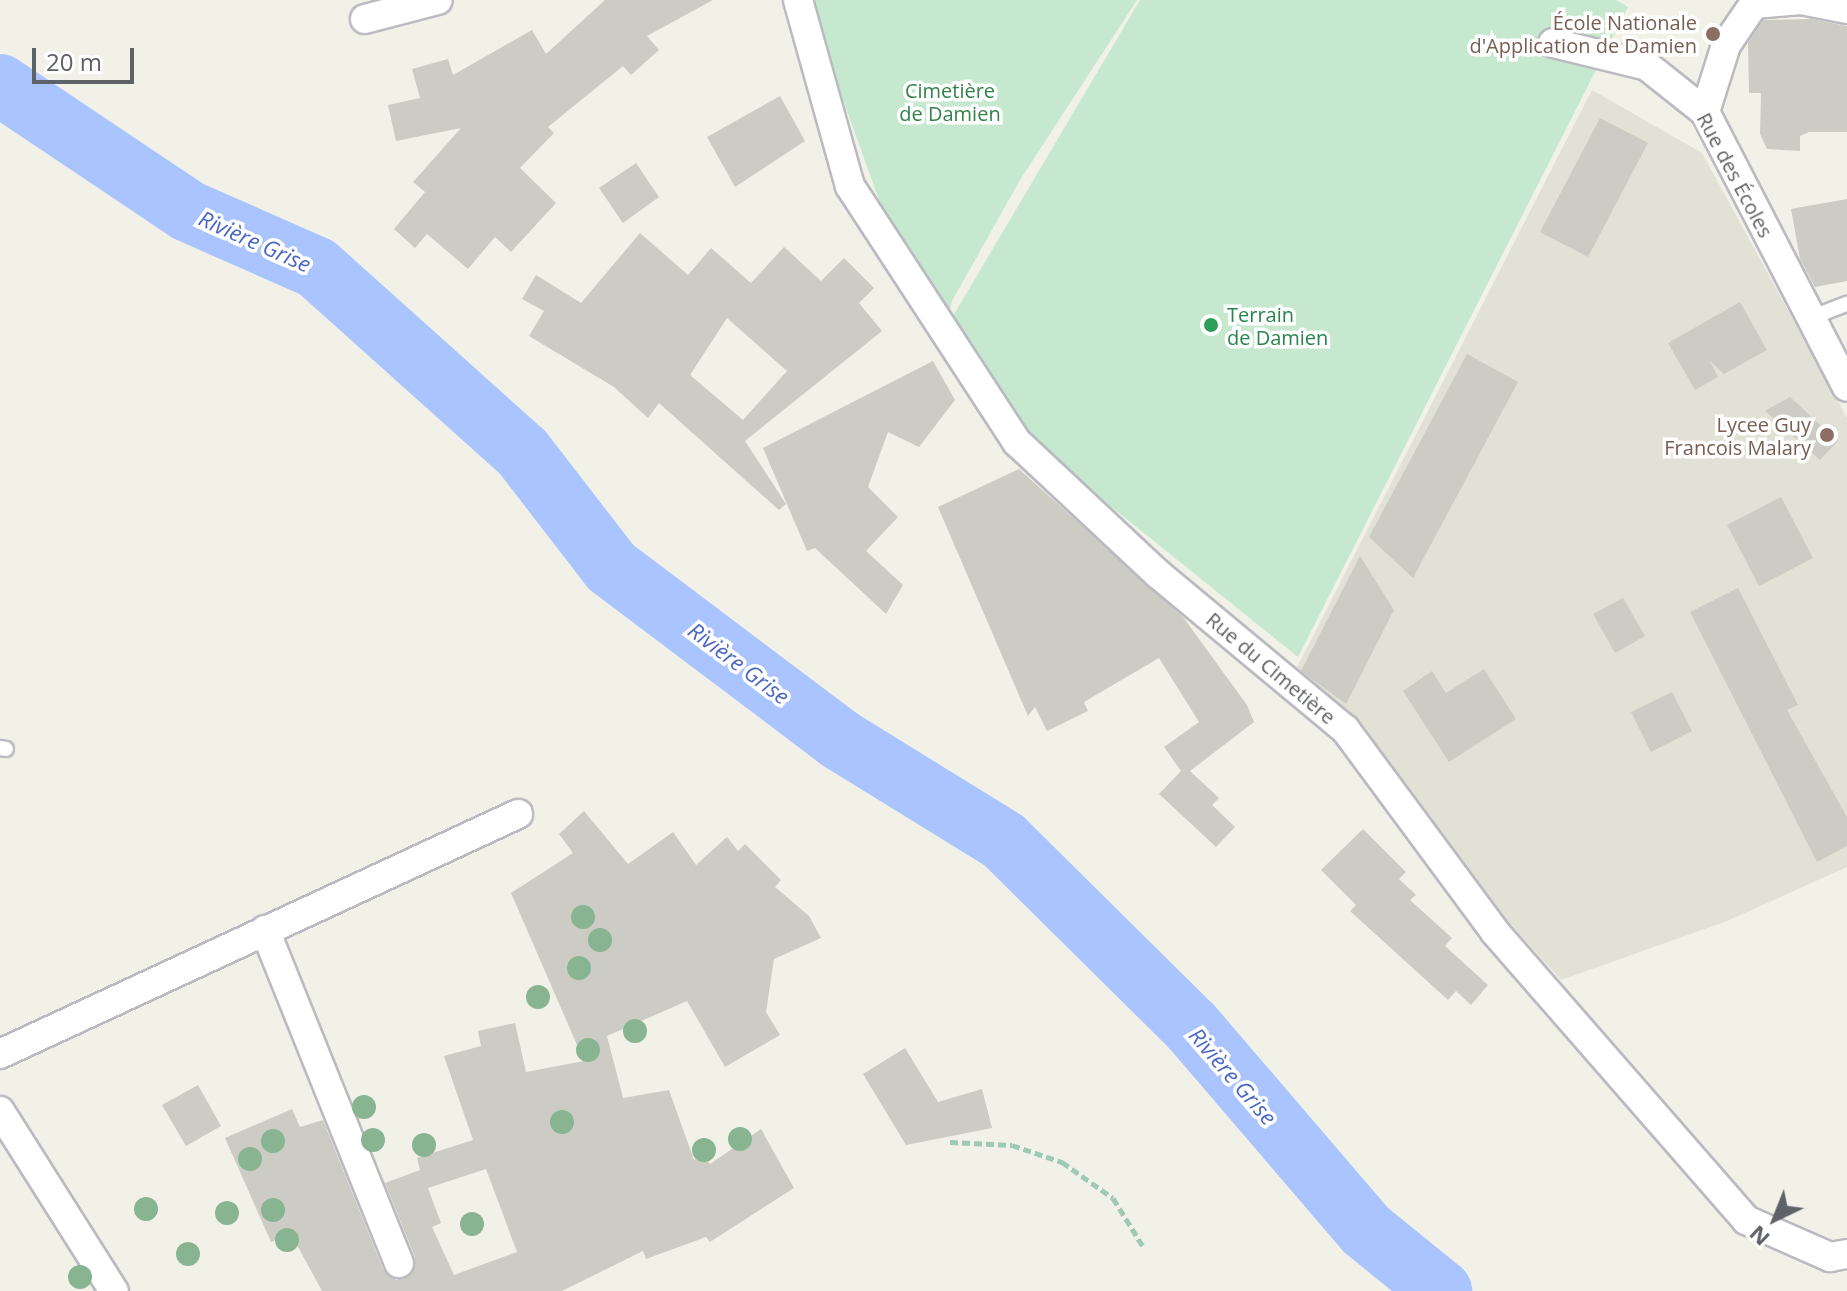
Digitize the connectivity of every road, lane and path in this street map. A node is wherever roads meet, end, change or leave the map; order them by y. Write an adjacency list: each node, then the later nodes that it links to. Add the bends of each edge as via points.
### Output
1 (438, 0): 4 (street)
2 (798, 0): 16 (street, Rue du Cimetière, via 850,186 1017,442 1158,574 1345,729 1495,932 1746,1220 1830,1257)
3 (1847, 9): 6 (street, via 1801,0 1754,4 1726,45)
4 (365, 19)
5 (1553, 43): 6 (street, Rue des Écoles, via 1647,66)
6 (1705, 112): 8 (street, Rue des Écoles)
7 (1847, 304): 8 (lane)
8 (1810, 318): 9 (street, Rue des Écoles)
9 (1847, 387)
10 (518, 814): 11 (street)
11 (265, 930): 12 (street); 17 (street)
12 (0, 1054)
13 (0, 1111): 18 (street)
14 (950, 1142): 15 (path, via 1012,1145 1072,1168 1113,1198)
15 (1144, 1248)
16 (1847, 1254)
17 (399, 1263)
18 (114, 1291)

